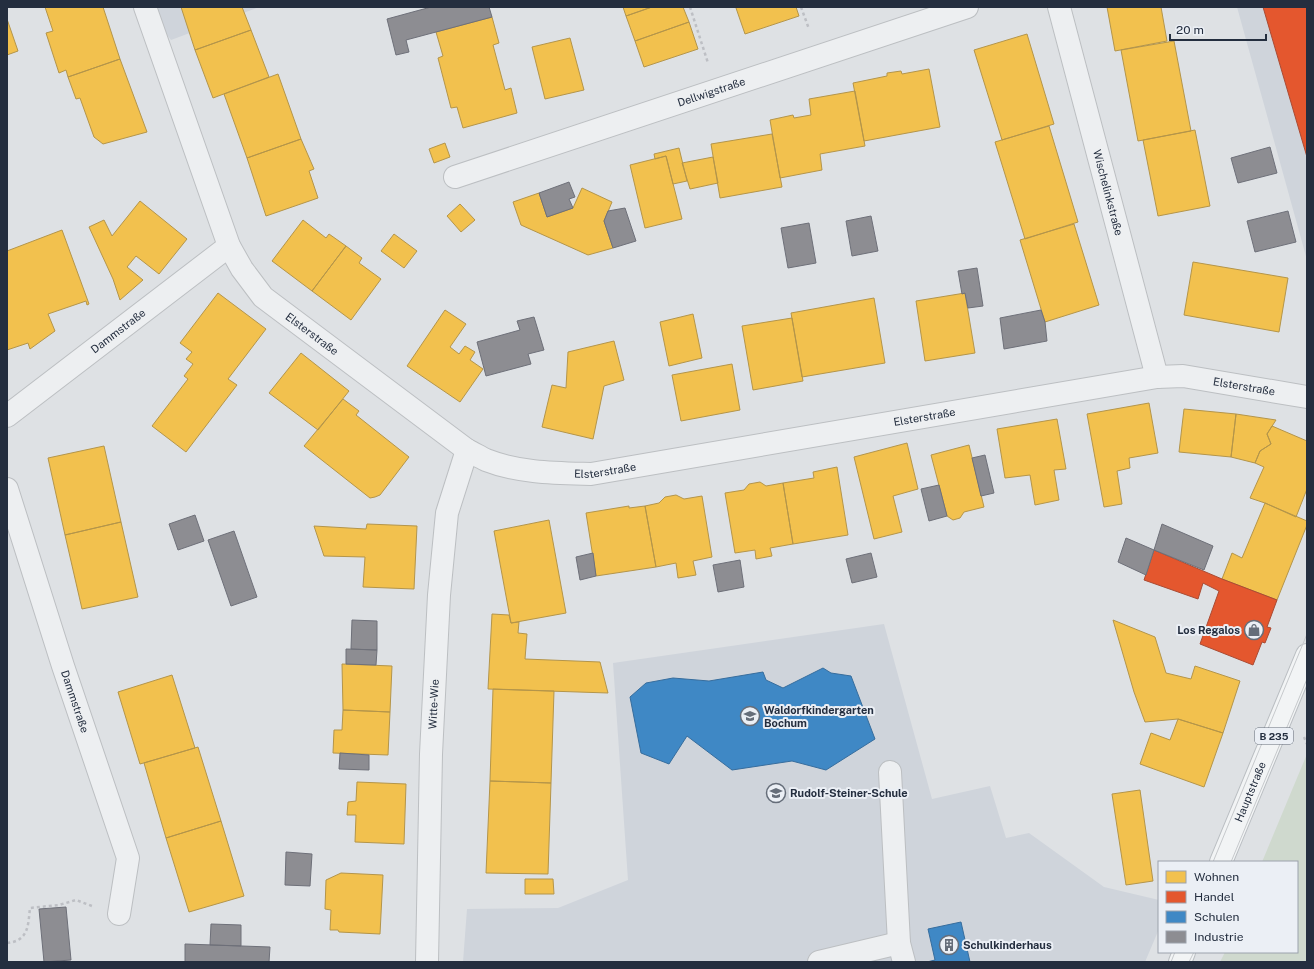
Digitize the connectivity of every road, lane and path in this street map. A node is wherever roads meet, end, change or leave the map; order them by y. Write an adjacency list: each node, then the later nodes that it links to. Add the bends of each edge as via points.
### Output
1 (145, 7): 7 (street, Elsterstraße)
2 (690, 7): 5 (path)
3 (967, 7): 5 (street, Dellwigstraße)
4 (1060, 7): 8 (street, Wischelinkstraße)
5 (717, 90): 6 (street, Dellwigstraße)
6 (454, 177)
7 (229, 246): 10 (street, Dammstraße); 11 (street, Elsterstraße, via 263,297)
8 (1157, 377): 9 (street, Elsterstraße, via 1183,376); 11 (street, Elsterstraße, via 591,474 549,473 513,468 487,460)
9 (1307, 397)
10 (7, 416)
11 (467, 450): 19 (street, Witte-Wie, via 447,513 439,595 431,754)
12 (7, 490): 16 (street, Dammstraße, via 128,858)
13 (1307, 656): 15 (main road, Hauptstraße / B 235)
14 (890, 772): 18 (street)
15 (1221, 861)
16 (119, 914): 17 (path, via 76,900 30,908 27,929 23,937)
17 (7, 943)
18 (901, 952): 20 (street)
19 (427, 962)
20 (819, 962)

